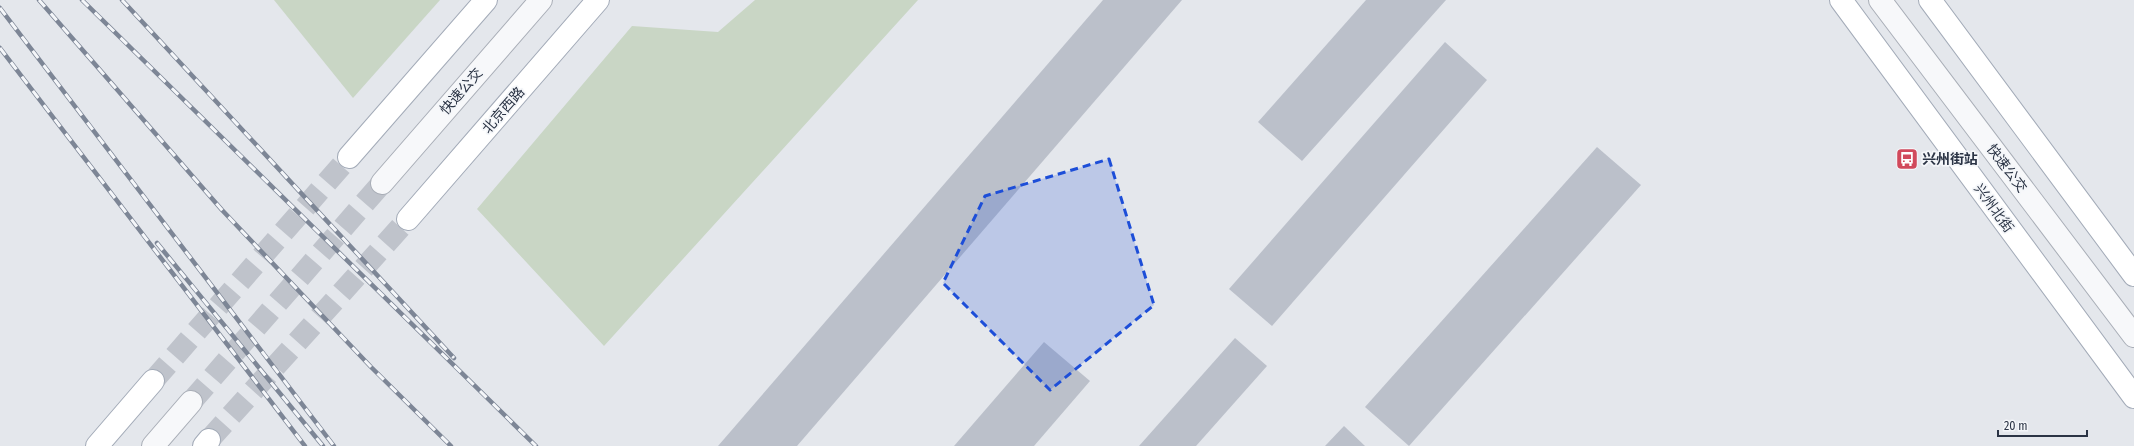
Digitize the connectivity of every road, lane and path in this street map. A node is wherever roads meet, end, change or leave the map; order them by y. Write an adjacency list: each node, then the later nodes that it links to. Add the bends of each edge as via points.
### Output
1 (486, 0): 7 (main road)
2 (541, 0): 8 (lane, 快速公交)
3 (598, 0): 9 (main road, 北京西路)
4 (1841, 0): 13 (main road, 兴州北街)
5 (1880, 0): 11 (lane, 快速公交)
6 (1930, 0): 10 (main road)
7 (349, 157)
8 (382, 183)
9 (408, 219)
10 (2134, 275)
11 (2134, 336)
12 (154, 381): 15 (main road)
13 (2134, 397)
14 (191, 402): 16 (lane)
15 (97, 446)
16 (153, 446)

